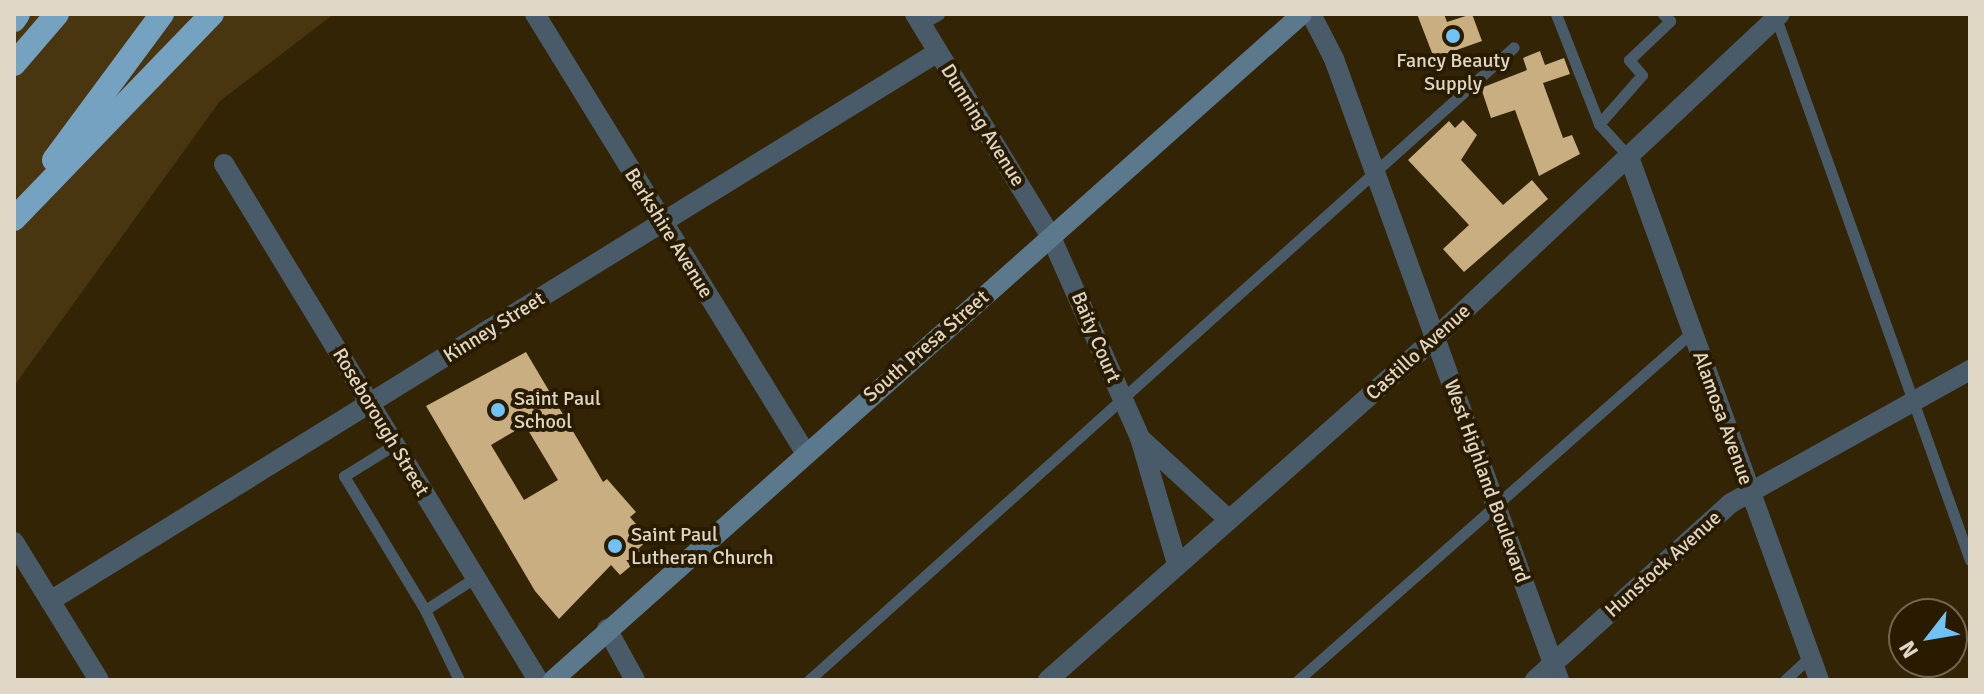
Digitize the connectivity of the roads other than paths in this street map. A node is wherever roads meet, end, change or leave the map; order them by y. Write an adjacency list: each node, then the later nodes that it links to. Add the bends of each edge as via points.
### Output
1 (18, 14): 12 (highway)
2 (57, 14): 15 (highway)
3 (162, 14): 20 (highway)
4 (212, 14): 20 (highway)
5 (535, 14): 21 (street, Berkshire Avenue)
6 (1302, 14): 22 (main road, South Presa Street)
7 (1311, 14): 19 (street, West Highland Boulevard, via 1334,59)
8 (1556, 14): 16 (lane)
9 (1778, 16): 17 (street, Castillo Avenue); 27 (lane)
10 (1666, 17): 16 (lane, via 1629,60 1642,75)
11 (925, 18): 14 (street, Dunning Avenue)
12 (14, 20)
13 (1514, 47): 19 (lane)
14 (938, 52): 21 (street, Kinney Street); 22 (street, Dunning Avenue)
15 (14, 64)
16 (1599, 124): 17 (lane)
17 (1629, 157): 23 (street, Alamosa Avenue); 24 (street, Castillo Avenue)
18 (224, 164): 28 (street, Roseborough Street)
19 (1373, 174): 24 (street, West Highland Boulevard); 26 (lane)
20 (14, 216)
21 (663, 222): 28 (street, Kinney Street); 31 (street, Berkshire Avenue)
22 (1051, 237): 26 (street, Baity Court); 31 (main road, South Presa Street)
23 (1692, 332): 32 (street, Alamosa Avenue); 33 (lane)
24 (1435, 338): 33 (street, West Highland Boulevard); 34 (street, Castillo Avenue)
25 (1970, 370): 27 (street, Hunstock Avenue)
26 (1122, 399): 29 (street, Baity Court); 49 (lane)
27 (1913, 399): 32 (street, Hunstock Avenue); 36 (lane)
28 (369, 404): 30 (street, Roseborough Street); 39 (street, Kinney Street)
29 (1140, 438): 34 (street, Baity Court); 37 (street, Baity Court)
30 (394, 445): 38 (street, Roseborough Street); 40 (lane, via 344,476)
31 (805, 452): 41 (main road, South Presa Street)
32 (1749, 491): 42 (street, Alamosa Avenue); 43 (street, Hunstock Avenue)
33 (1495, 503): 43 (street, West Highland Boulevard); 51 (lane)
34 (1228, 519): 37 (street, Castillo Avenue)
35 (14, 542): 39 (street)
36 (1970, 560)
37 (1177, 564): 50 (street, Castillo Avenue)
38 (476, 577): 40 (lane); 46 (street, Roseborough Street)
39 (50, 601): 44 (street)
40 (425, 610): 45 (lane)
41 (607, 629): 47 (main road, South Presa Street); 48 (street)
42 (1810, 657): 53 (lane); 54 (street, Alamosa Avenue)
43 (1556, 672): 52 (street, Hunstock Avenue)
44 (99, 680)
45 (459, 680)
46 (538, 680)
47 (553, 680)
48 (635, 680)
49 (809, 680)
50 (1048, 680)
51 (1298, 680)
52 (1535, 680)
53 (1785, 680)
54 (1819, 680)

